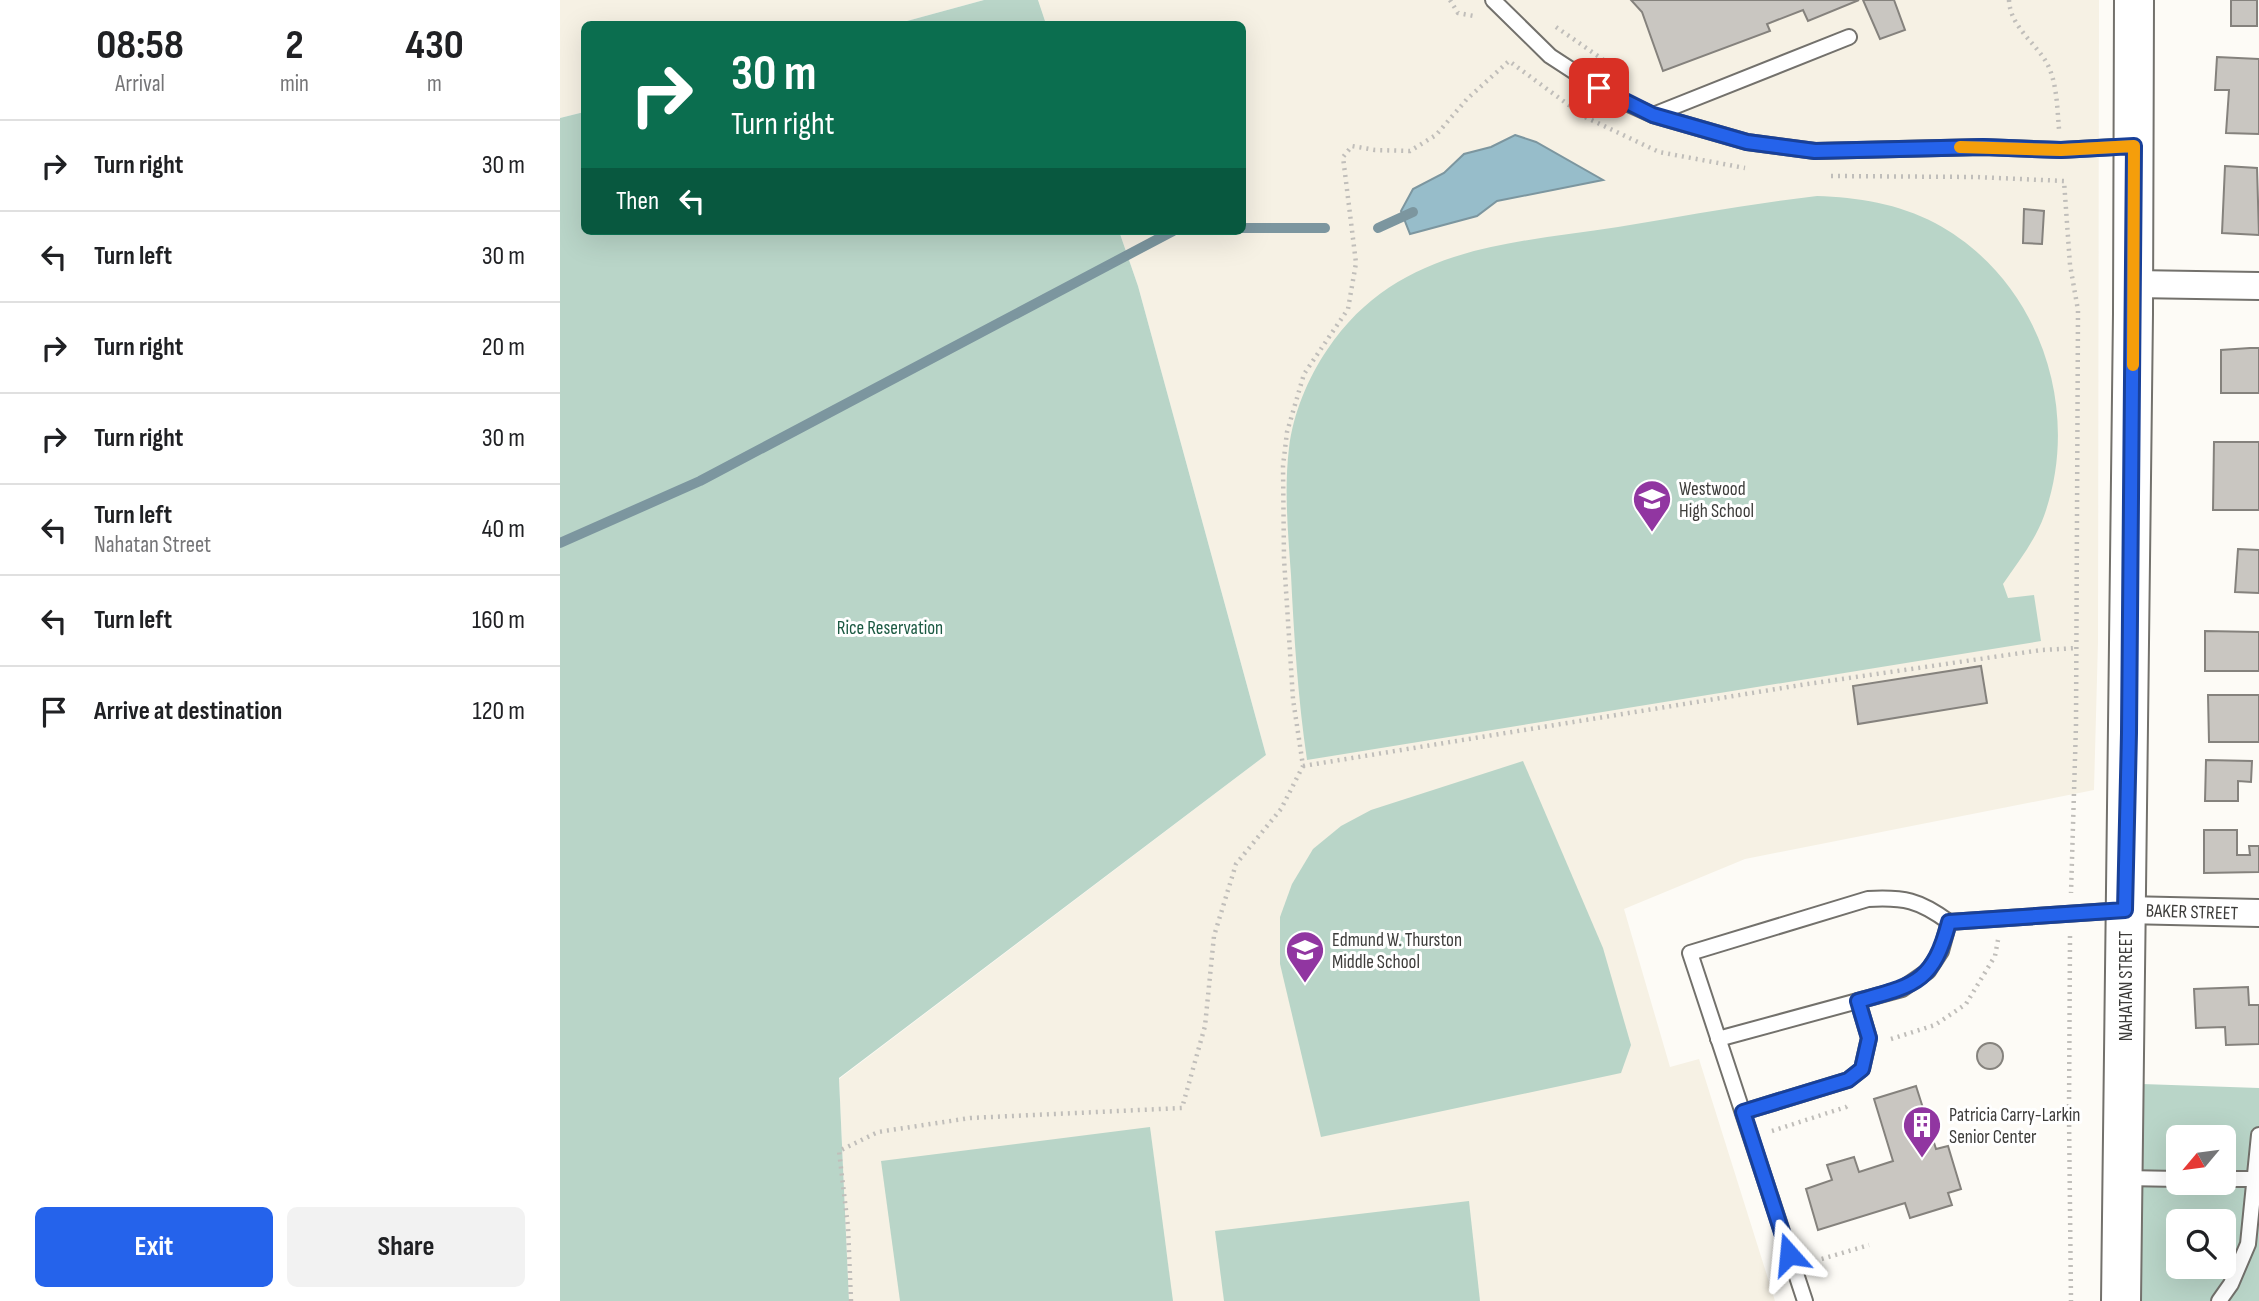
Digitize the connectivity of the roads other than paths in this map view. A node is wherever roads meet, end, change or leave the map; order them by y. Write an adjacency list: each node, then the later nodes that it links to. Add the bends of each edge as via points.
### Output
1 (1493, 0): 4 (lane, via 1550,56 1613,97)
2 (2134, 0): 5 (main road, NAHATAN STREET)
3 (1849, 37): 4 (lane)
4 (1653, 115): 5 (lane, via 1747,142 1815,151)
5 (2134, 146): 6 (main road, NAHATAN STREET)
6 (2134, 284): 7 (street); 8 (main road, NAHATAN STREET)
7 (2259, 286)
8 (2125, 910): 9 (street, BAKER STREET); 10 (lane); 15 (main road, NAHATAN STREET)
9 (2259, 913)
10 (1949, 922): 11 (lane, via 1941,951 1928,971 1902,989); 12 (lane, via 1929,908 1898,897 1868,899 1690,953)
11 (1858, 1001): 12 (lane); 13 (lane, via 1869,1038 1862,1069 1848,1080)
12 (1718, 1039): 13 (lane)
13 (1743, 1112): 19 (lane)
14 (2259, 1135): 18 (lane)
15 (2123, 1178): 16 (lane); 20 (main road, NAHATAN STREET)
16 (2166, 1179)
17 (2236, 1179): 18 (lane)
18 (2254, 1179): 21 (lane, via 2248,1244)
19 (1805, 1301)
20 (2121, 1301)
21 (2219, 1301)

